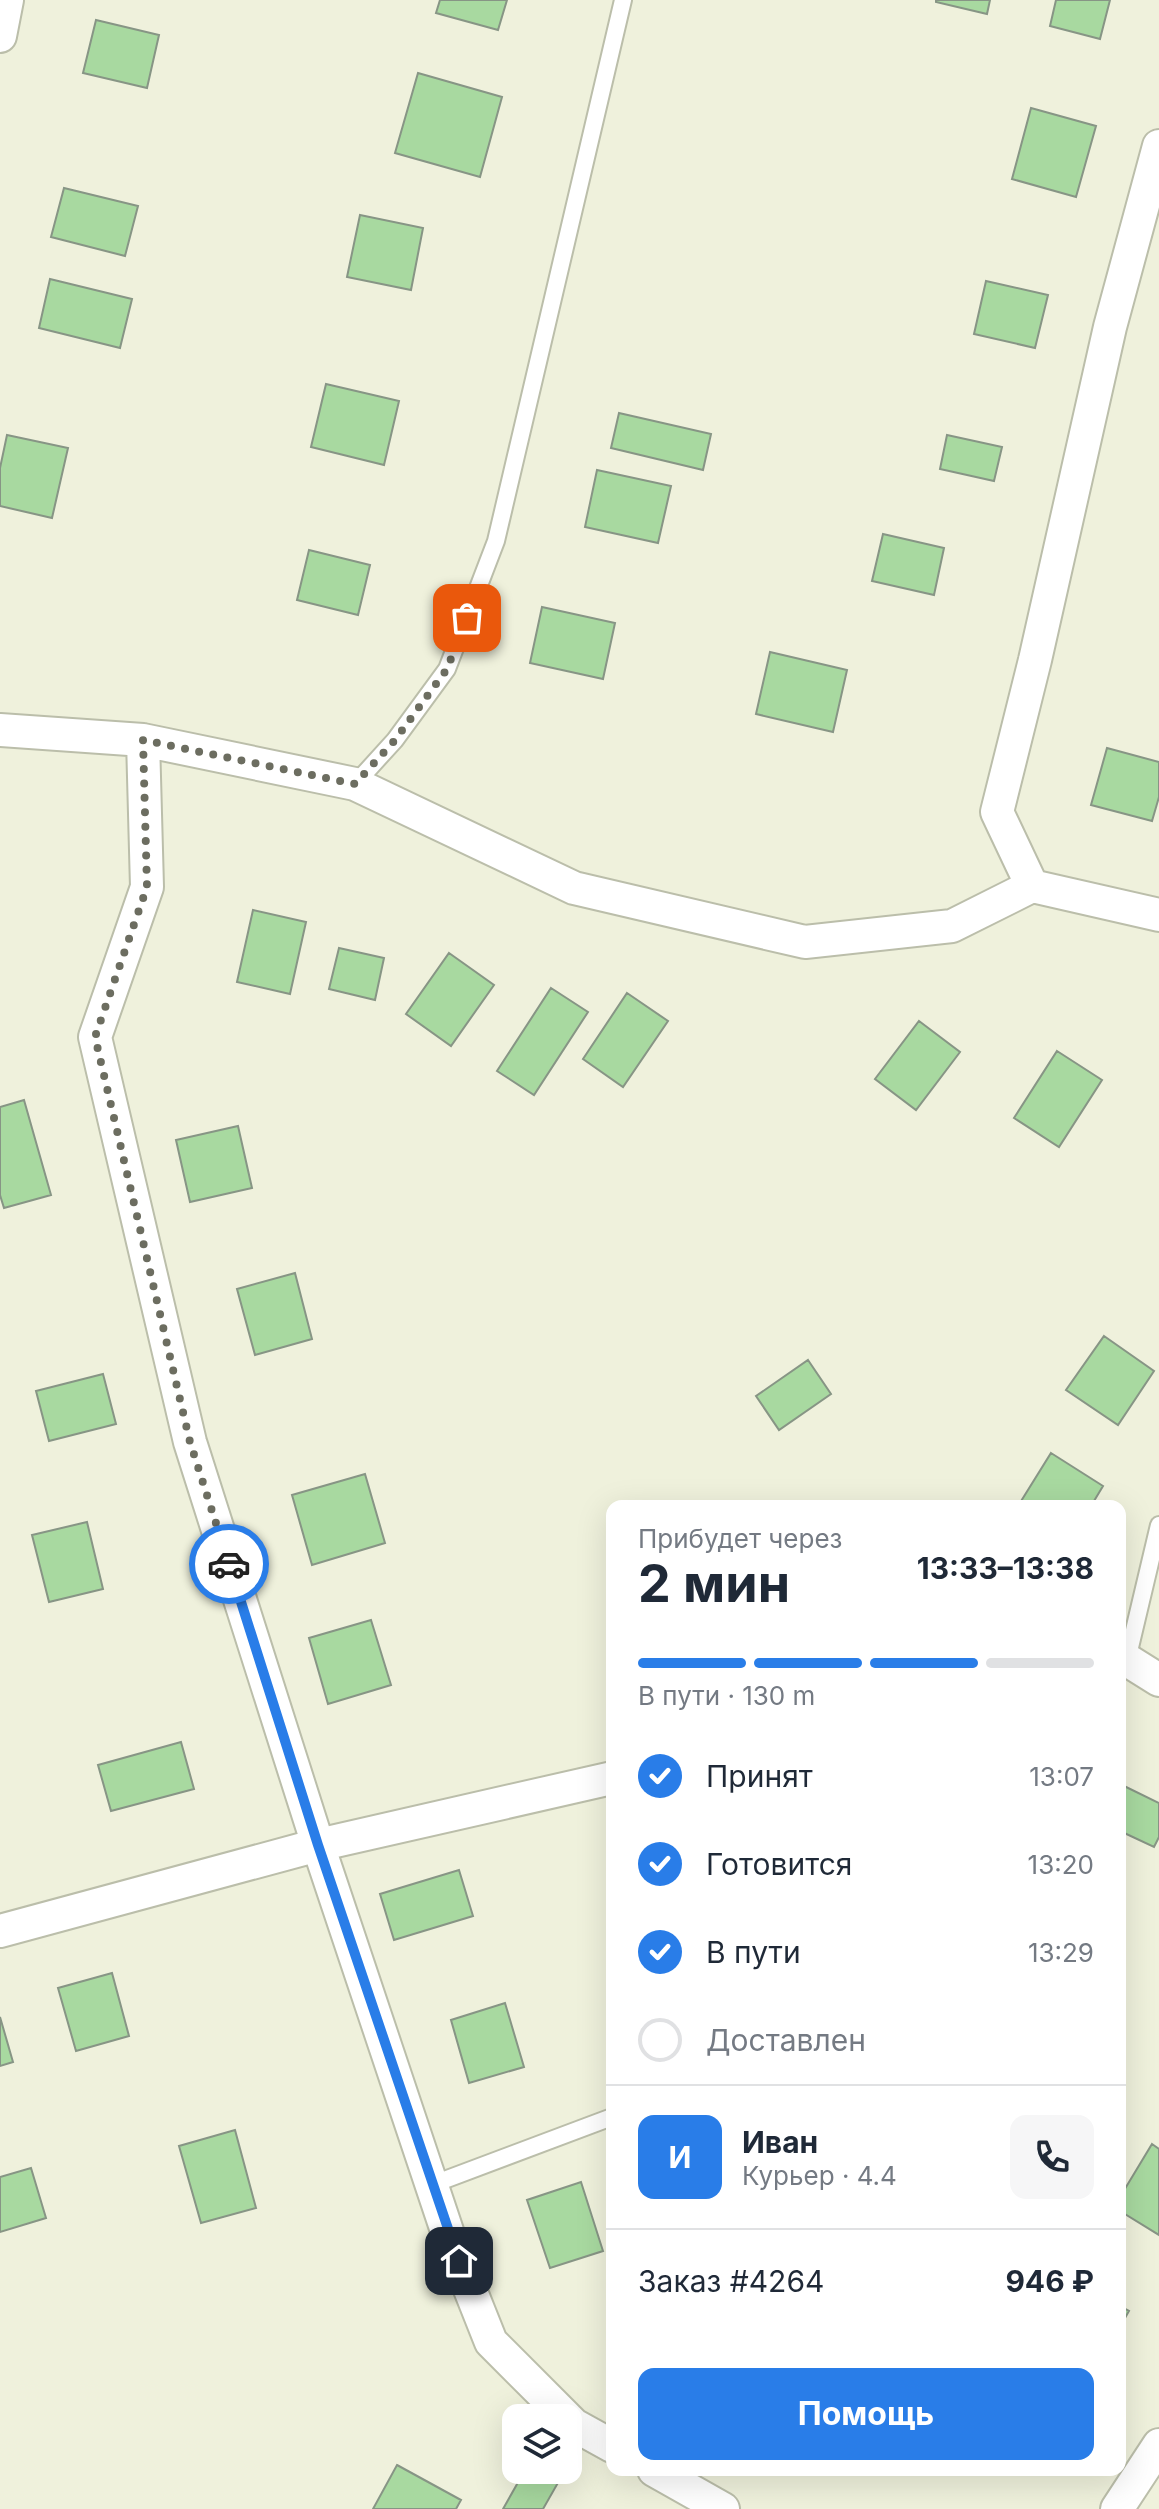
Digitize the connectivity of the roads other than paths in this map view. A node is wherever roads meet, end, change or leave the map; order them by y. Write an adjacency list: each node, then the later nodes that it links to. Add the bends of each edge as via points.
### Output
1 (7, 0): 3 (street)
2 (623, 0): 7 (lane, via 496,541 447,669)
3 (0, 36)
4 (1159, 146): 8 (street, via 1110,327 997,812)
5 (0, 730): 6 (street)
6 (143, 740): 7 (street); 15 (street, via 147,887 95,1037 190,1442)
7 (355, 784): 8 (street, via 574,888 805,942 952,926)
8 (1032, 886): 9 (street)
9 (1159, 915)
10 (1159, 1525): 11 (lane)
11 (1126, 1653)
12 (1126, 1662): 13 (street)
13 (1159, 1680)
14 (606, 1779): 15 (street)
15 (318, 1845): 16 (street); 18 (street)
16 (0, 1931)
17 (606, 2119): 18 (lane)
18 (431, 2185): 19 (street, via 491,2342)
19 (554, 2404)
20 (582, 2429): 21 (street)
21 (606, 2443)
22 (1159, 2445): 25 (street)
23 (665, 2476): 24 (street)
24 (723, 2509)
25 (1117, 2509)

